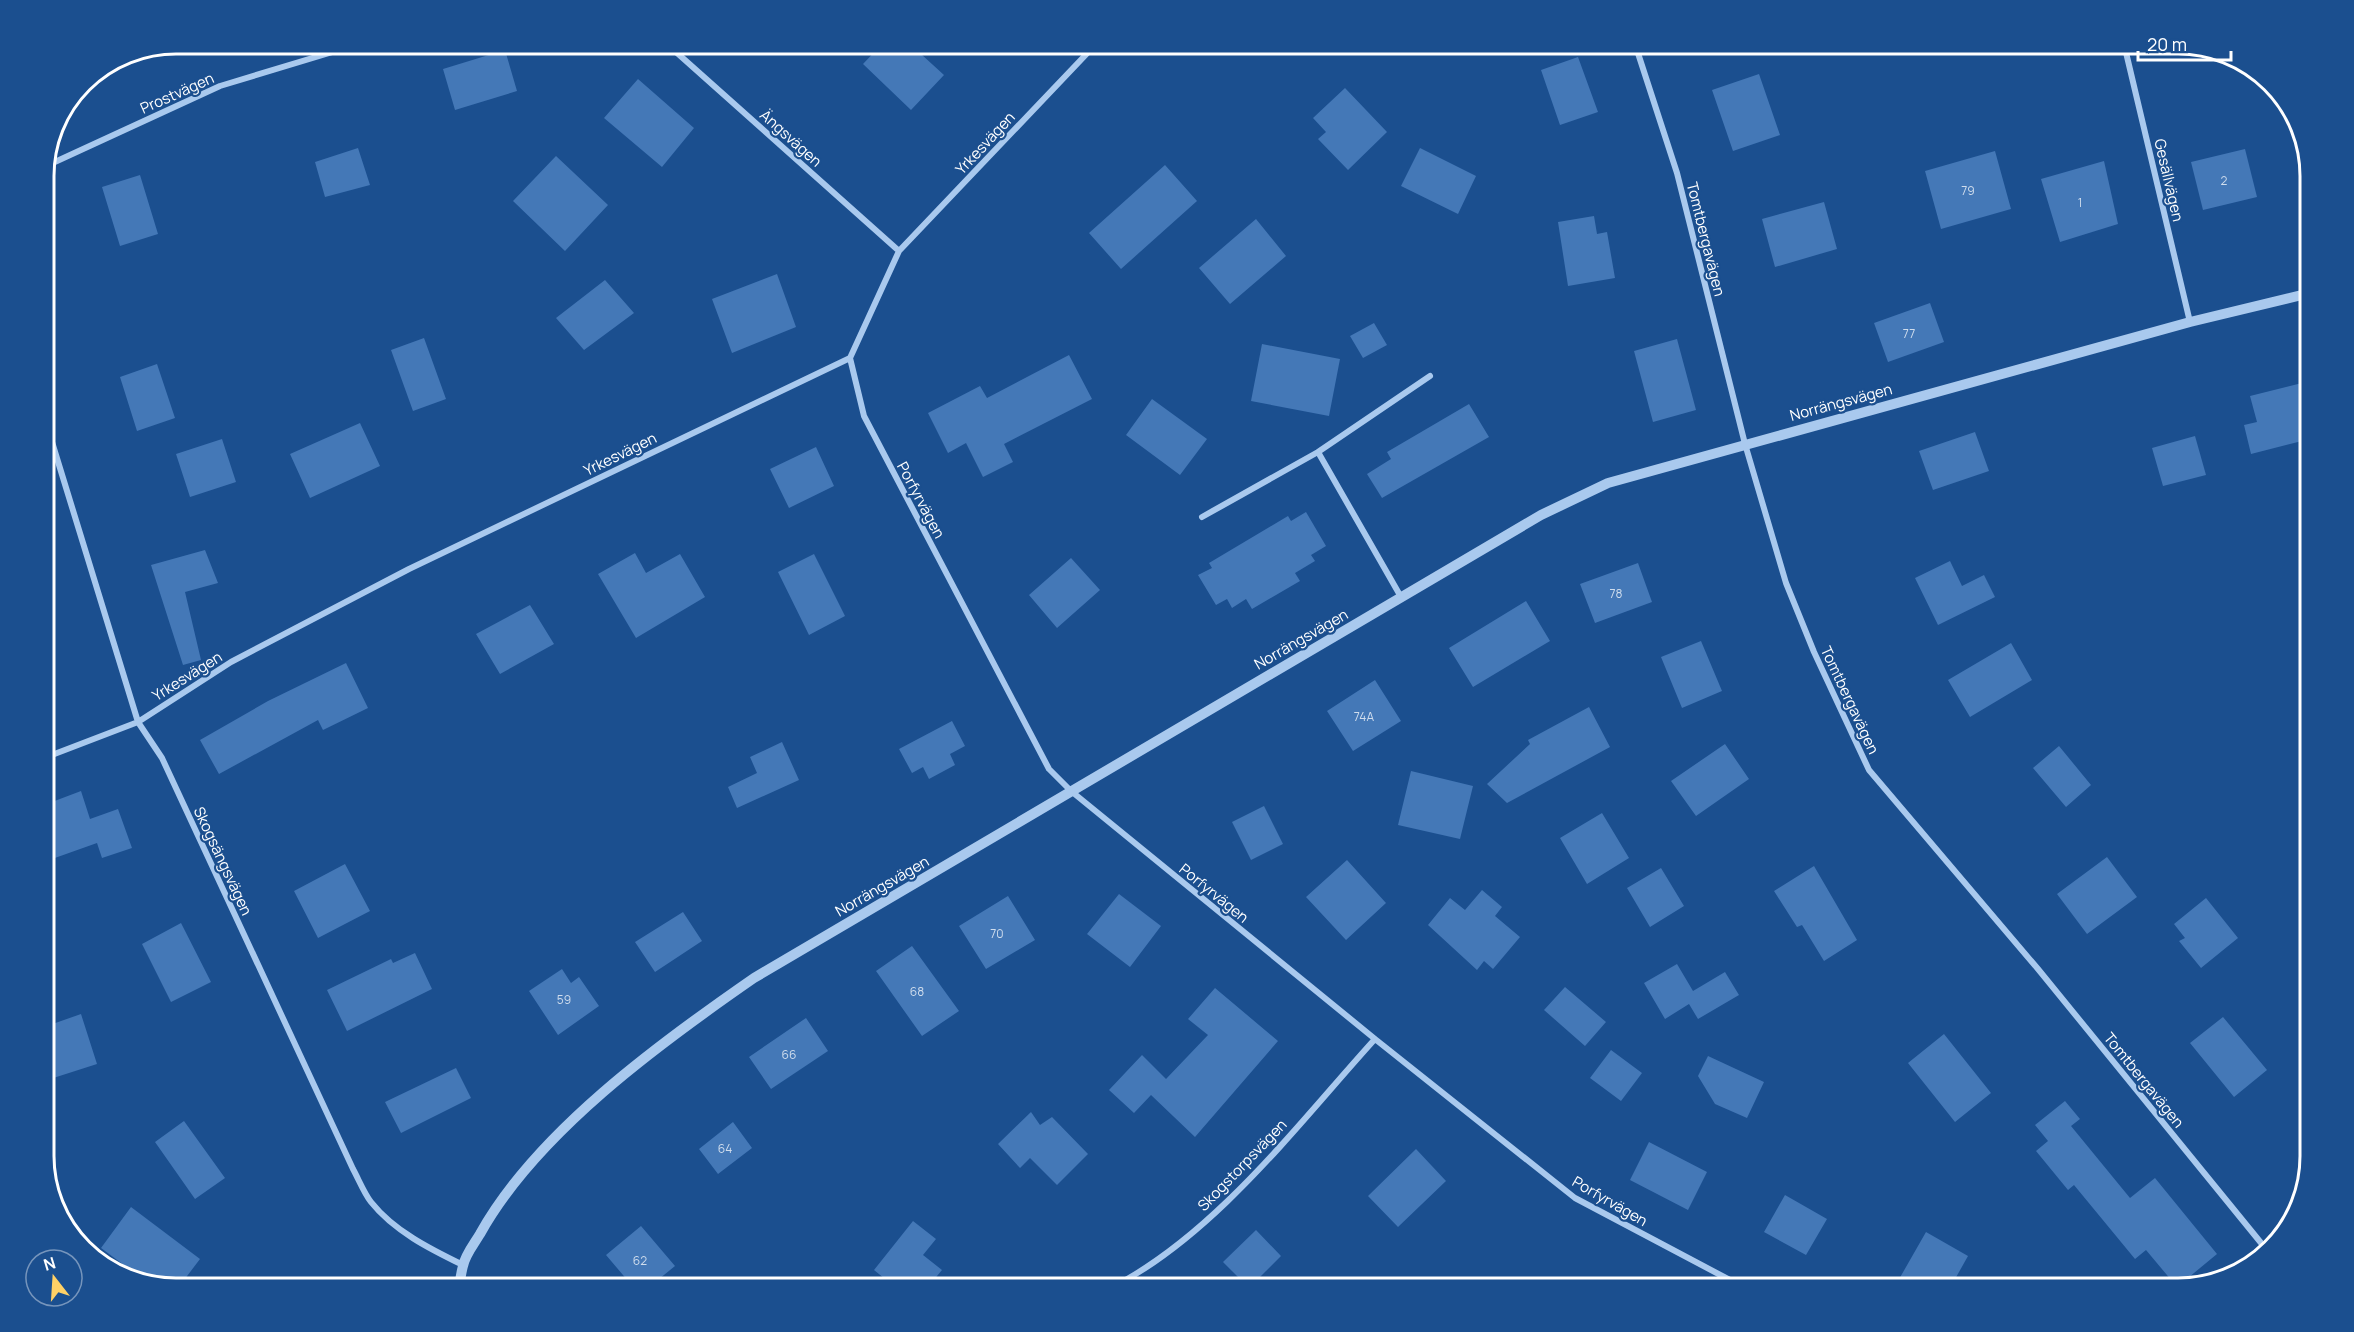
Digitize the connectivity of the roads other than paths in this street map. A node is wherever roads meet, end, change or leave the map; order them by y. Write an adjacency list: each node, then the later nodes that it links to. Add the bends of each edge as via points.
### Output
1 (326, 54): 6 (street, Prostvägen, via 220,86)
2 (678, 54): 7 (street, Ängsvägen)
3 (1086, 54): 7 (street, Yrkesvägen)
4 (1638, 54): 12 (street, Tomtbergavägen, via 1677,173)
5 (2126, 54): 9 (street, Gesällvägen)
6 (55, 162)
7 (899, 251): 10 (street, Yrkesvägen)
8 (2300, 295): 9 (street, Norrängsvägen)
9 (2190, 322): 12 (street, Norrängsvägen)
10 (850, 358): 17 (street, Yrkesvägen, via 409,569 231,662); 19 (street, Porfyrvägen, via 864,416 1049,769)
11 (1430, 376): 14 (street)
12 (1745, 444): 16 (street, Norrängsvägen, via 1608,483 1575,497); 21 (street, Tomtbergavägen, via 1786,583 1869,770 2038,969)
13 (54, 449): 17 (street, Skogsängsvägen)
14 (1318, 452): 15 (street); 16 (street)
15 (1202, 518)
16 (1401, 597): 19 (street, Norrängsvägen)
17 (138, 722): 18 (street, Yrkesvägen); 22 (street, Skogsängsvägen, via 162,758 371,1202 424,1245)
18 (54, 754)
19 (1071, 791): 20 (street, Porfyrvägen); 22 (street, Norrängsvägen, via 754,978 643,1059 598,1098 517,1180 492,1211)
20 (1375, 1039): 24 (street, Skogstorpsvägen, via 1228,1201 1153,1264); 25 (street, Porfyrvägen, via 1575,1198)
21 (2262, 1244)
22 (463, 1265): 23 (street, Norrängsvägen)
23 (461, 1278)
24 (1128, 1278)
25 (1726, 1278)

